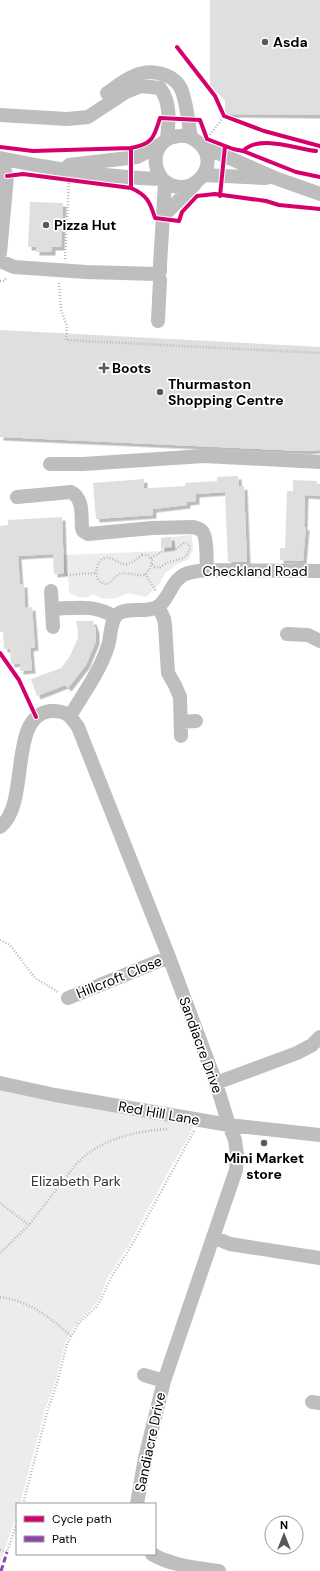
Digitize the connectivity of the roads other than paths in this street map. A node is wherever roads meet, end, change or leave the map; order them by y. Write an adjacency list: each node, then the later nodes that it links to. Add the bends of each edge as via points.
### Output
1 (0, 115): 2 (street)
2 (67, 119): 3 (street, via 134,76 147,72 161,74 175,80 181,90); 4 (street, via 88,116 126,92 141,86 160,88 167,102 170,119)
3 (191, 137): 4 (street, via 182,135); 5 (street)
4 (164, 142): 8 (street, via 137,157); 11 (street, via 155,158 155,166)
5 (205, 142): 9 (street); 10 (street, via 206,168)
6 (0, 158): 8 (street)
7 (0, 161): 14 (street, via 7,176)
8 (49, 168): 11 (street)
9 (275, 178): 10 (street); 12 (street)
10 (199, 179): 11 (street, via 187,187 178,188); 13 (street)
11 (163, 181): 13 (street)
12 (320, 194)
13 (164, 216): 17 (street, via 160,271)
14 (1, 237): 15 (street)
15 (0, 253)
16 (0, 261): 17 (street, via 14,267)
17 (157, 274): 18 (street, via 160,280)
18 (158, 321)
19 (320, 462): 20 (street, via 204,456)
20 (50, 464)
21 (17, 497): 22 (street, via 71,492 76,494 80,501 83,532 88,534 152,528 199,529 203,532 205,540)
22 (206, 570): 23 (street, Checkland Road); 25 (street, Checkland Road, via 182,574)
23 (320, 571)
24 (51, 591): 26 (street)
25 (161, 604): 27 (street, via 149,609 129,610); 32 (street, via 168,673 180,697)
26 (52, 609): 27 (street, via 97,608); 28 (street)
27 (115, 617): 31 (street, via 99,670)
28 (53, 627)
29 (287, 634): 30 (street, via 308,635)
30 (320, 641)
31 (70, 716): 35 (street, via 61,711 48,712 36,717 30,724 13,809); 36 (street, Sandiacre Drive, via 78,727)
32 (181, 722): 33 (street); 34 (street)
33 (196, 722)
34 (181, 736)
35 (0, 827)
36 (169, 957): 37 (street, Hillcroft Close); 39 (street, Sandiacre Drive)
37 (68, 998)
38 (320, 1037): 39 (street, via 296,1054)
39 (216, 1082): 41 (street, Sandiacre Drive)
40 (0, 1083): 41 (street, Red Hill Lane)
41 (229, 1125): 42 (street, Red Hill Lane); 43 (street, Sandiacre Drive, via 235,1140 236,1170)
42 (320, 1135)
43 (213, 1237): 44 (street, via 230,1244); 46 (street, Sandiacre Drive)
44 (320, 1258)
45 (144, 1375): 46 (street, Sandiacre Drive)
46 (164, 1381): 47 (street, Sandiacre Drive, via 145,1458)
47 (137, 1503)
48 (153, 1555): 49 (street, via 159,1559)
49 (218, 1571)

